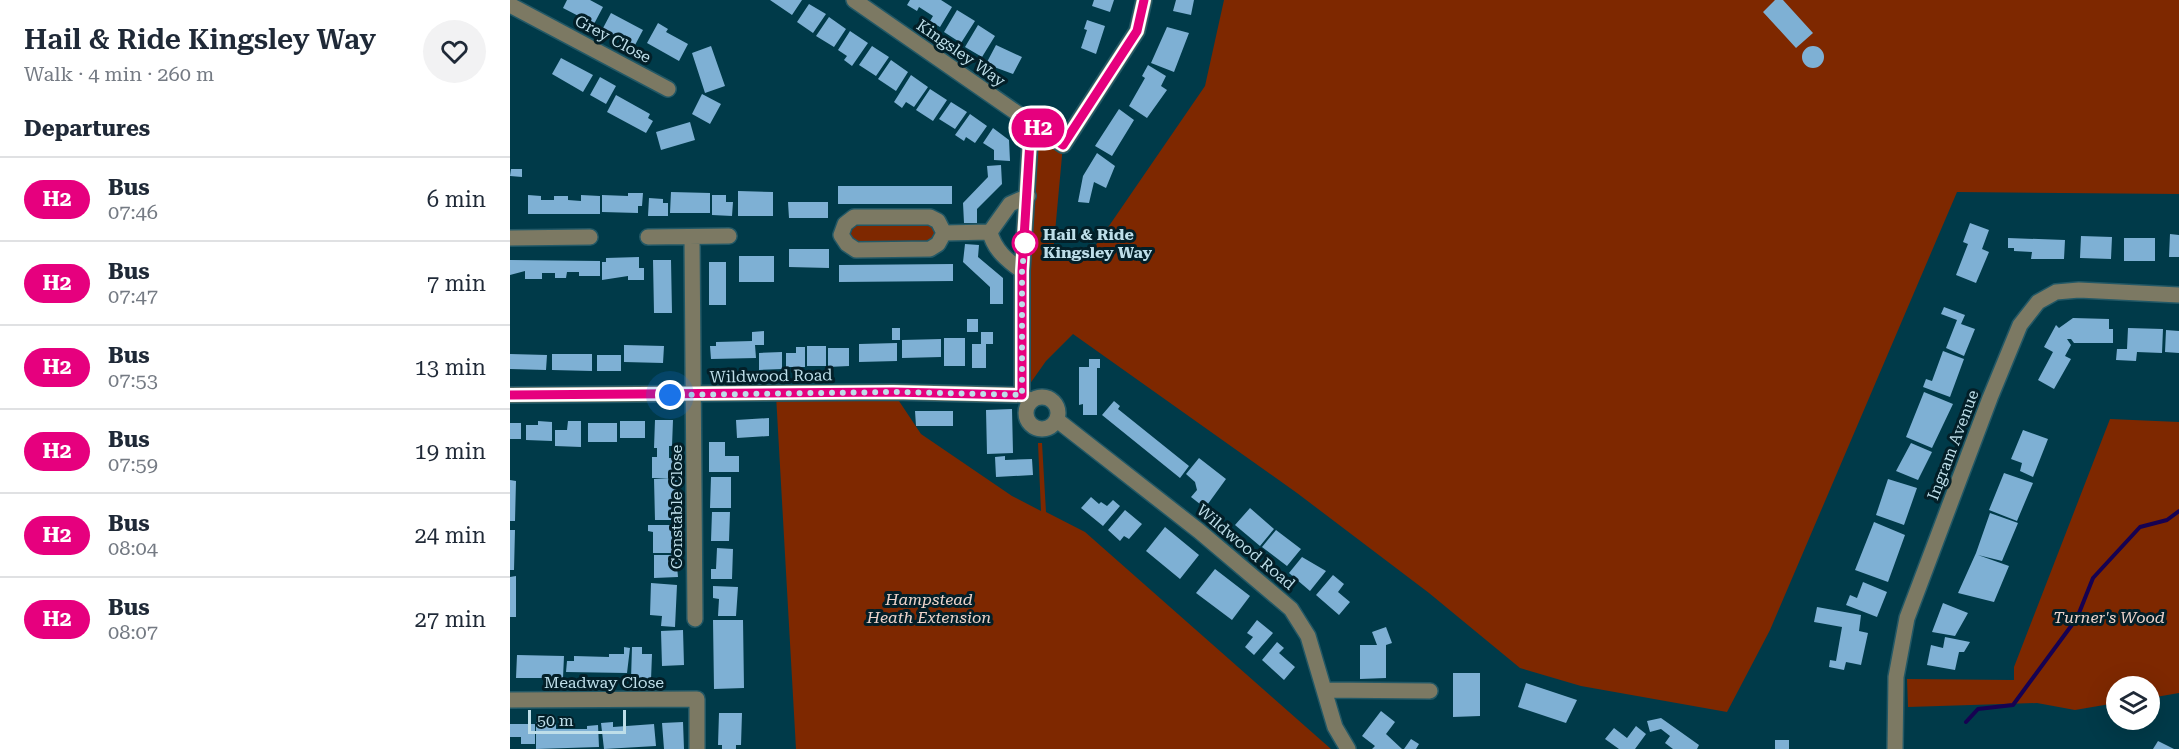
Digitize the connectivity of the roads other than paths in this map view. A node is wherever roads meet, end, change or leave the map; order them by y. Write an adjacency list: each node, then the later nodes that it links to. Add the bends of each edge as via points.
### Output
1 (854, 0): 5 (street, Kingsley Way)
2 (1144, 0): 5 (street, Kingsley Way, via 1137,31 1063,145)
3 (510, 5): 4 (street, Grey Close)
4 (668, 89)
5 (1031, 124): 6 (street)
6 (1028, 196): 8 (street, via 1010,204); 14 (street)
7 (944, 232): 7 (street, via 930,249 856,250 841,234 854,217 930,217); 8 (street)
8 (990, 232): 14 (street, via 1001,253)
9 (729, 236): 13 (street)
10 (590, 237): 12 (street)
11 (648, 237): 13 (street)
12 (510, 238)
13 (692, 238): 17 (street, Constable Close)
14 (1022, 271): 18 (street)
15 (2179, 296): 26 (street, Ingram Avenue, via 2056,292 2038,302 2020,325 1908,618 1896,677)
16 (510, 395): 17 (street, Wildwood Road)
17 (693, 395): 18 (street, Wildwood Road, via 893,392); 20 (street, Constable Close)
18 (1026, 398): 19 (street, via 1041,396 1053,401); 19 (street, via 1026,415 1033,426 1044,429)
19 (1057, 420): 21 (street, Wildwood Road, via 1292,609 1308,636)
20 (695, 619)
21 (1324, 690): 22 (street); 25 (street, Wildwood Road, via 1335,727)
22 (1430, 691)
23 (510, 700): 24 (street, Meadway Close, via 697,699)
24 (697, 749)
25 (1348, 749)
26 (1895, 749)

